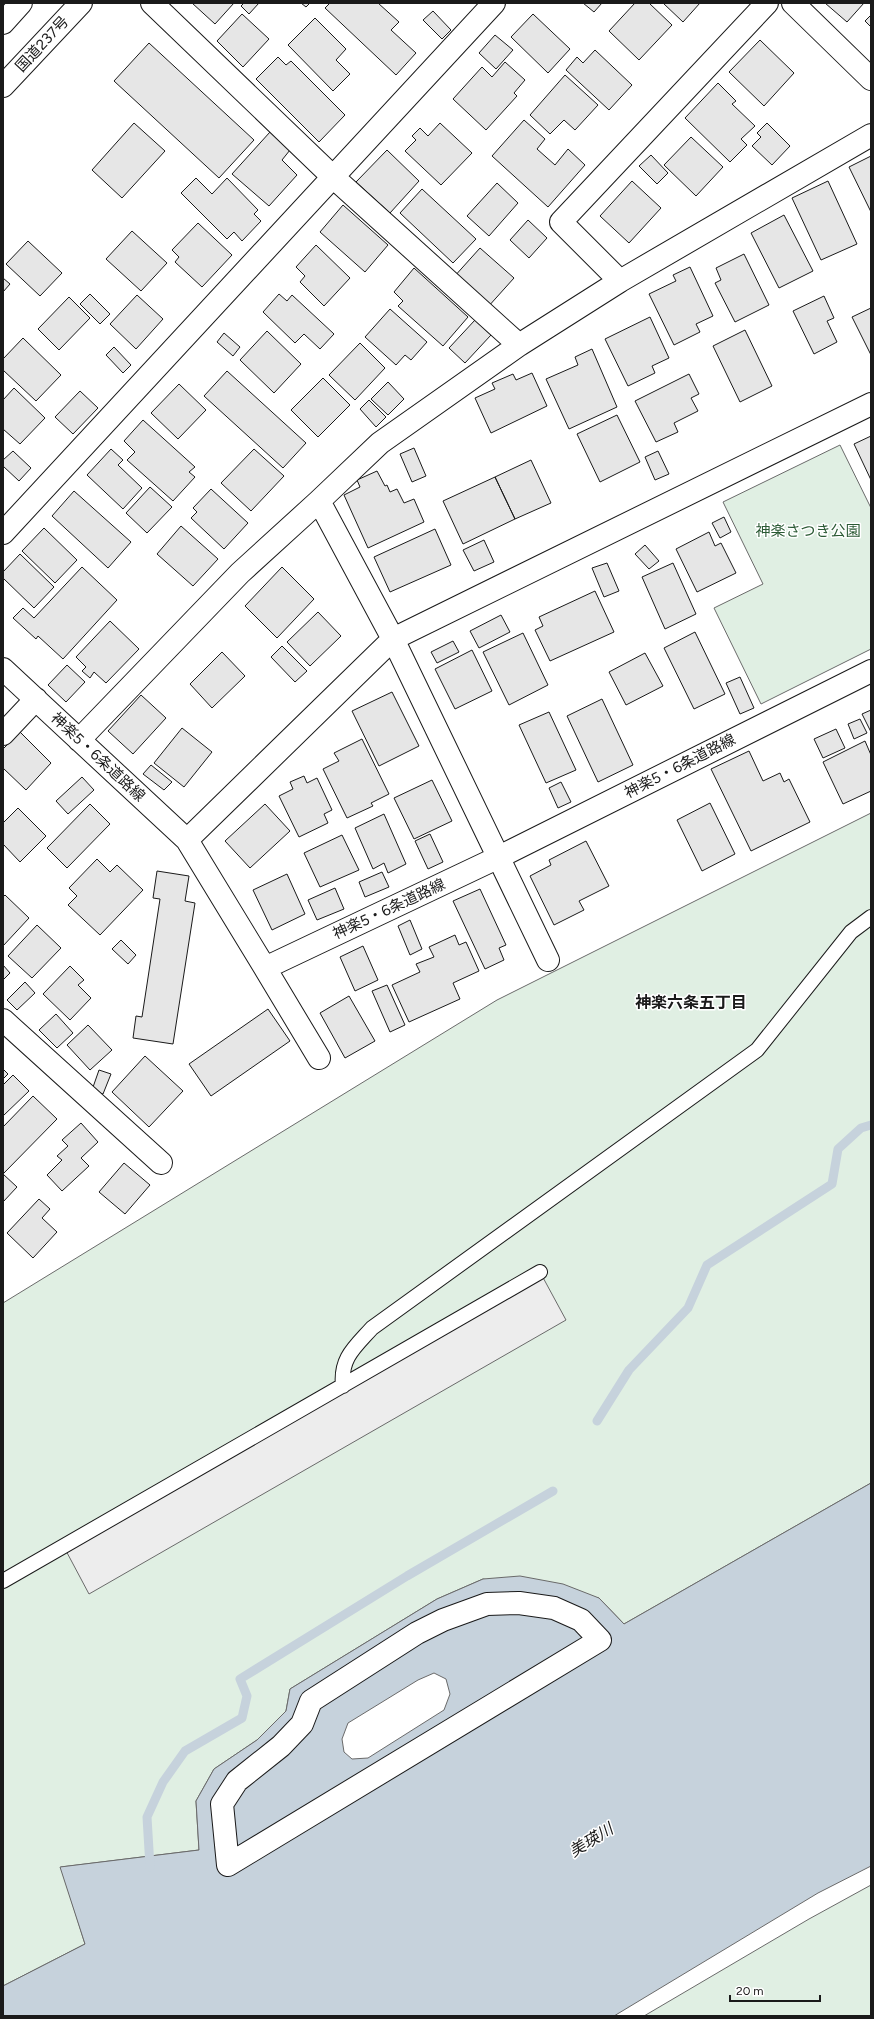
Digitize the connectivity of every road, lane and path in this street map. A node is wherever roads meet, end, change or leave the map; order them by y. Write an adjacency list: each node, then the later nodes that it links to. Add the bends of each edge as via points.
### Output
1 (21, 3): 7 (main road)
2 (80, 3): 9 (main road, 国道237号)
3 (152, 3): 11 (main road)
4 (494, 3): 11 (main road)
5 (766, 3): 12 (main road, via 561,222)
6 (793, 3): 8 (main road)
7 (3, 23)
8 (871, 78)
9 (3, 86)
10 (871, 135): 12 (main road)
11 (332, 176): 13 (main road); 16 (main road)
12 (620, 281): 13 (main road)
13 (519, 346): 15 (main road, via 380,443)
14 (871, 404): 17 (main road)
15 (319, 501): 17 (main road); 22 (main road, via 240,572)
16 (3, 533)
17 (393, 639): 23 (main road); 24 (main road)
18 (3, 669): 20 (main road, 神楽5・6条道路線)
19 (871, 671): 24 (main road, 神楽5・6条道路線)
20 (36, 699): 21 (main road); 22 (main road, 神楽5・6条道路線)
21 (3, 734)
22 (79, 740): 23 (main road, 神楽5・6条道路線)
23 (187, 840): 27 (main road, 神楽5・6条道路線)
24 (497, 858): 26 (main road); 27 (main road, 神楽5・6条道路線)
25 (871, 917): 32 (lane, via 850,932 757,1050 372,1328 349,1354 341,1373)
26 (548, 960)
27 (265, 968): 29 (main road)
28 (3, 1020): 30 (main road)
29 (319, 1058)
30 (160, 1162)
31 (540, 1272): 32 (lane)
32 (343, 1386): 33 (lane)
33 (3, 1581)
34 (600, 1640): 34 (main road, via 581,1620 554,1608 519,1603 487,1604 443,1620 417,1633 311,1701 302,1724 281,1746 237,1781 222,1804 228,1866)

